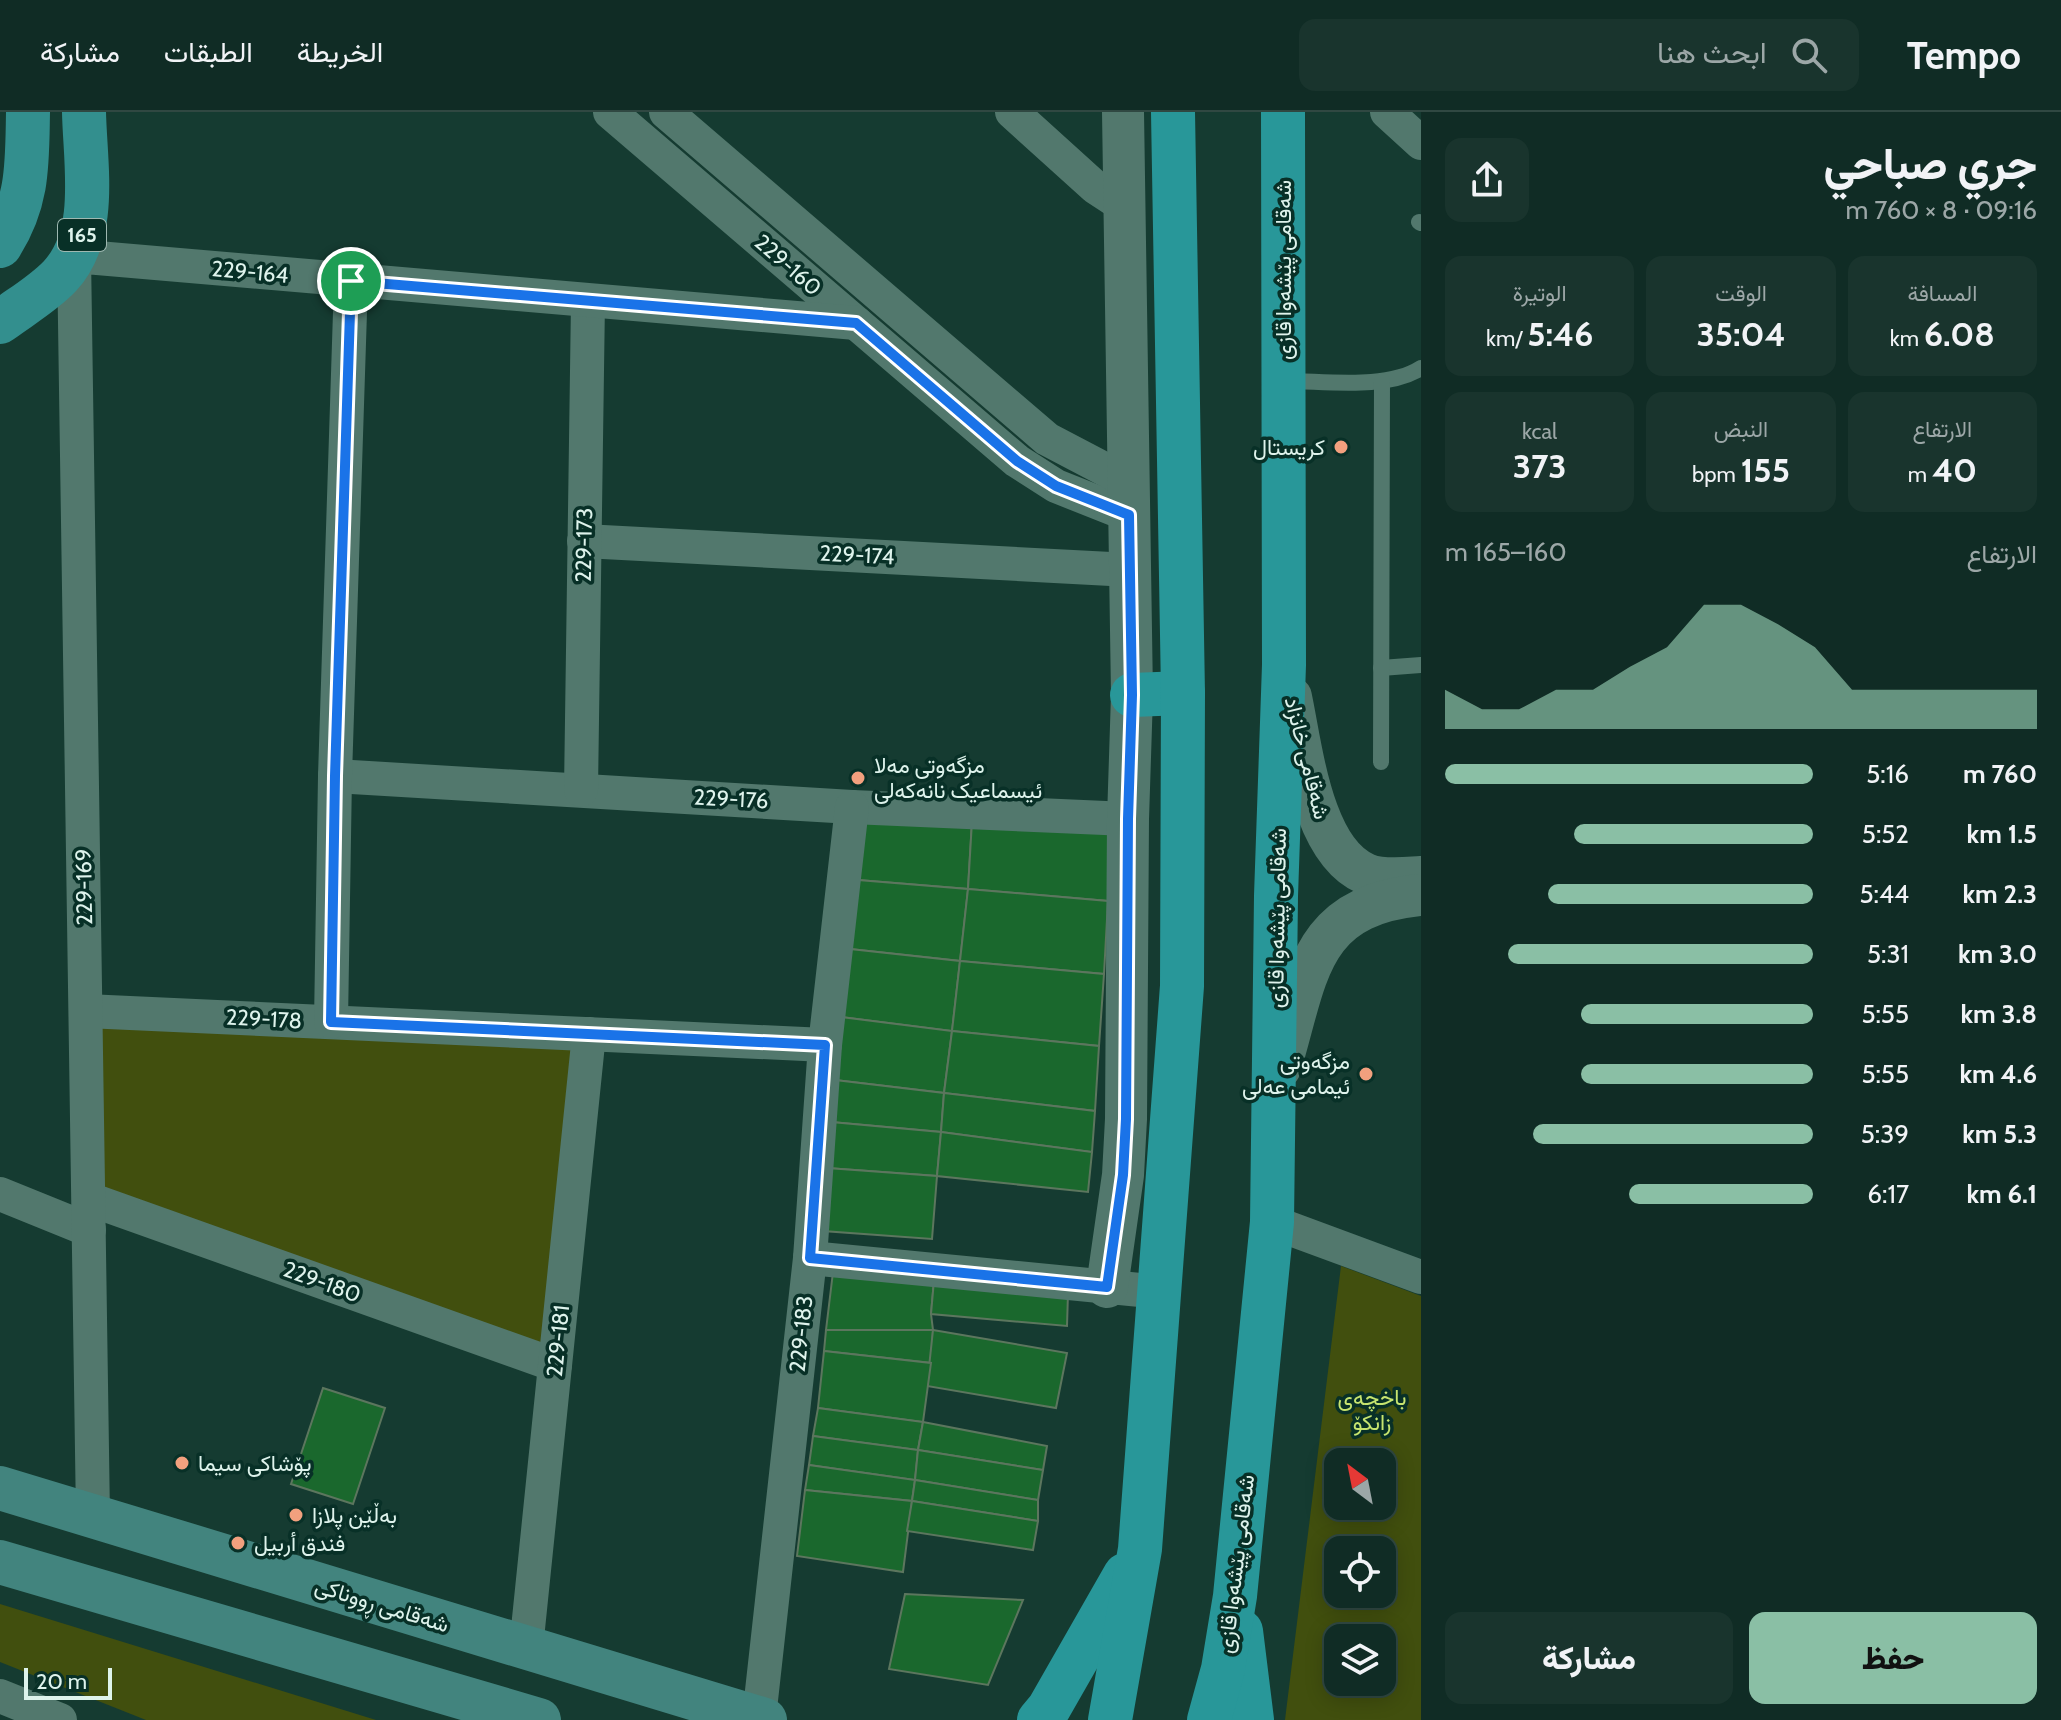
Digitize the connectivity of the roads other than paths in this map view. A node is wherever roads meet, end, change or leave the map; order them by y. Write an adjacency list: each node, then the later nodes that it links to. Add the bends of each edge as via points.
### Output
1 (28, 112): 12 (main road, via 23,199)
2 (84, 112): 13 (main road, 165, via 86,211)
3 (610, 112): 17 (street, 229-160)
4 (666, 112): 21 (street, 229-160, via 1047,439)
5 (1012, 112): 11 (street, via 1095,187)
6 (1123, 112): 11 (street)
7 (1173, 112): 27 (highway)
8 (1283, 112): 19 (highway, شەقامی پێشەوا قازی)
9 (1387, 112): 10 (street)
10 (1421, 143)
11 (1124, 206): 21 (street)
12 (0, 246)
13 (74, 256): 14 (street, 229-164); 16 (main road, 165, via 48,288); 36 (street, 229-169)
14 (351, 281): 15 (street, 229-164); 30 (street)
15 (588, 301): 17 (street, 229-164); 22 (street, 229-173)
16 (0, 322)
17 (856, 323): 21 (street, 229-160, via 1017,461 1056,486)
18 (1421, 368): 20 (lane, via 1407,377)
19 (1284, 381): 20 (lane); 24 (highway, شەقامی پێشەوا قازی)
20 (1382, 381): 26 (lane)
21 (1129, 498): 23 (street)
22 (584, 541): 23 (street, 229-174); 31 (street, 229-173)
23 (1130, 570): 28 (street)
24 (1284, 665): 34 (street, شەقامی خانزاد, via 1315,803 1333,846 1345,862 1367,875); 40 (highway, شەقامی پێشەوا قازی)
25 (1421, 665): 26 (lane)
26 (1381, 668): 29 (lane)
27 (1183, 693): 28 (highway); 47 (highway, via 1182,986)
28 (1132, 695): 33 (street)
29 (1381, 762)
30 (335, 776): 31 (street, 229-176); 37 (street)
31 (581, 790): 32 (street, 229-176)
32 (852, 807): 33 (street, 229-176); 39 (street, 229-183)
33 (1128, 819): 46 (street, via 1126,1119)
34 (1421, 877)
35 (1421, 895): 40 (street, via 1358,910 1326,936)
36 (86, 1011): 37 (street, 229-178); 42 (street, 229-169)
37 (331, 1022): 38 (street, 229-178)
38 (589, 1034): 39 (street, 229-178); 48 (street, 229-181)
39 (825, 1045): 44 (street, 229-183)
40 (1273, 1088): 43 (highway, شەقامی پێشەوا قازی)
41 (0, 1194): 42 (street, 229-180)
42 (89, 1215): 48 (street, 229-180); 50 (street, 229-169)
43 (1272, 1222): 45 (street); 53 (highway, شەقامی پێشەوا قازی)
44 (810, 1258): 46 (street); 57 (street, 229-183)
45 (1421, 1277)
46 (1107, 1287): 47 (street)
47 (1161, 1292): 51 (highway)
48 (555, 1365): 54 (street, 229-181)
49 (0, 1488): 50 (main road, شەقامی ڕووناکی)
50 (93, 1517): 54 (main road, شەقامی ڕووناکی)
51 (1140, 1549): 59 (highway); 60 (highway)
52 (0, 1562): 56 (main road)
53 (1235, 1596): 61 (highway, شەقامی پێشەوا قازی); 62 (highway)
54 (526, 1648): 57 (main road, شەقامی ڕووناکی)
55 (0, 1696): 58 (street)
56 (520, 1717)
57 (762, 1719)
58 (60, 1720)
59 (1039, 1720)
60 (1110, 1720)
61 (1209, 1720)
62 (1252, 1720)

